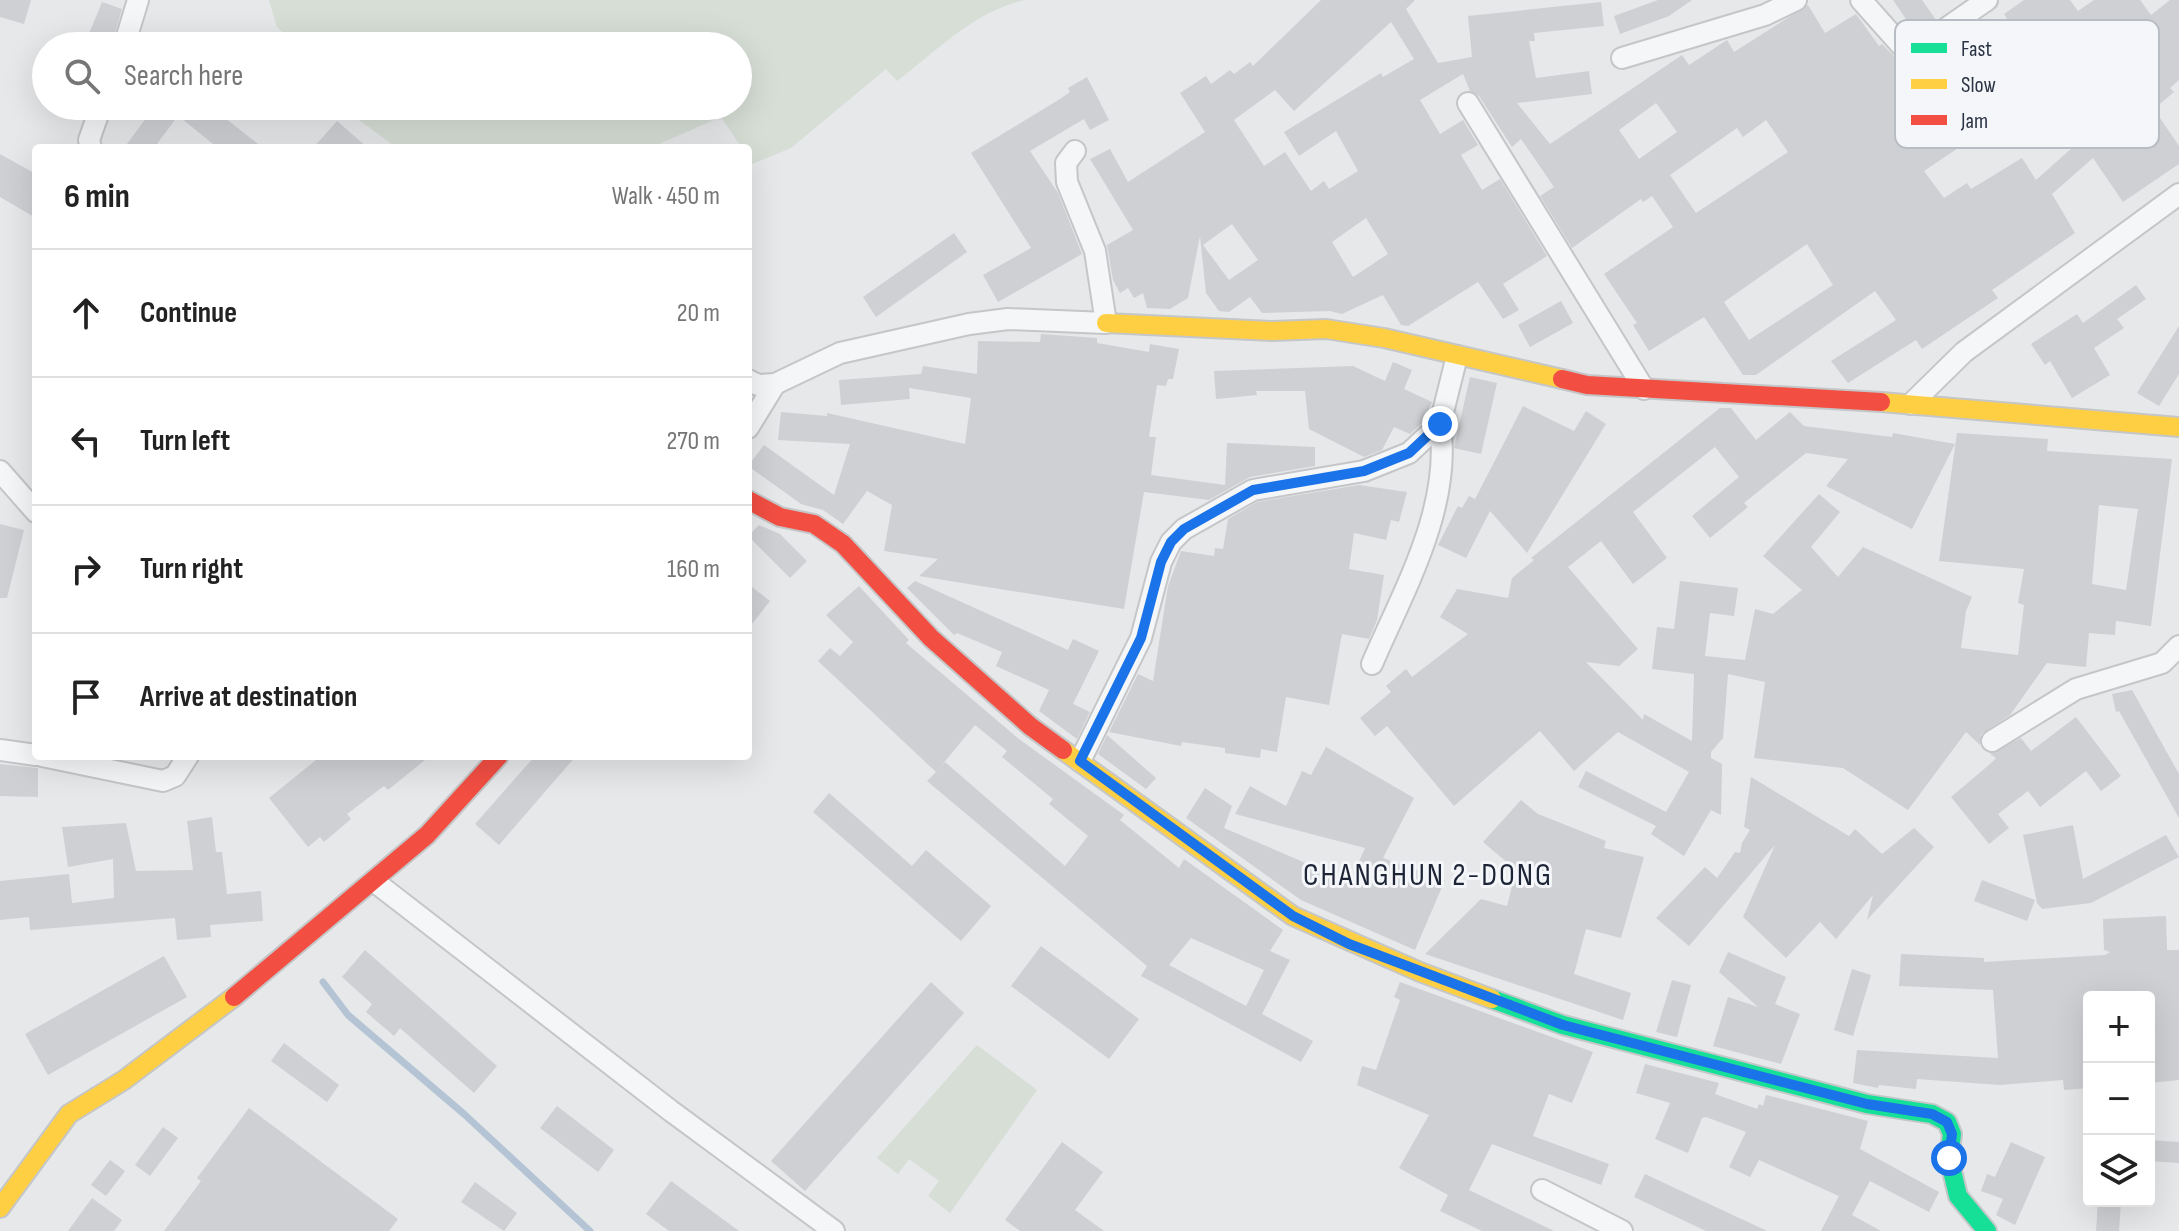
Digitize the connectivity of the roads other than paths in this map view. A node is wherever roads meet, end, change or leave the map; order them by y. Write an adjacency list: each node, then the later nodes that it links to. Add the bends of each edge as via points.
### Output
1 (138, 0): 6 (street)
2 (1796, 0): 8 (street, via 1765,15)
3 (1861, 0): 7 (street)
4 (1987, 0): 5 (street)
5 (1958, 20)
6 (128, 32)
7 (1895, 38)
8 (1622, 58)
9 (1468, 103): 18 (street)
10 (96, 120): 11 (street)
11 (90, 144)
12 (1075, 151): 14 (street, via 1066,163 1067,182 1095,251)
13 (2179, 194): 19 (street, via 1964,352)
14 (1106, 323): 15 (street, via 1326,329); 17 (street, via 1008,319 969,324 840,353)
15 (1457, 356): 18 (street, via 1587,385); 21 (street)
16 (752, 382): 17 (street)
17 (775, 384): 20 (street)
18 (1644, 389): 19 (street)
19 (1911, 404): 22 (street)
20 (752, 421)
21 (1440, 424): 27 (street, via 1442,482 1422,547); 34 (street, via 1409,453 1364,471 1253,490 1184,529 1161,562 1141,638)
22 (2179, 427)
23 (0, 471): 25 (street)
24 (752, 502): 34 (street, via 780,517 814,524 843,544 931,638 1030,726)
25 (32, 507)
26 (2179, 646): 28 (street, via 2162,663 2076,689)
27 (1372, 664)
28 (1992, 741)
29 (0, 750): 30 (street)
30 (32, 755)
31 (59, 760): 32 (street, via 163,781 175,776)
32 (185, 760)
33 (495, 760): 35 (street, via 427,835)
34 (1080, 761): 40 (street, via 1293,916 1349,944 1563,1025 1867,1104 1932,1114 1947,1122 1952,1134 1949,1158 1958,1196)
35 (375, 882): 37 (street, via 203,1022 69,1114); 38 (street)
36 (1542, 1190): 39 (street)
37 (0, 1208)
38 (834, 1231)
39 (1622, 1231)
40 (1987, 1231)

